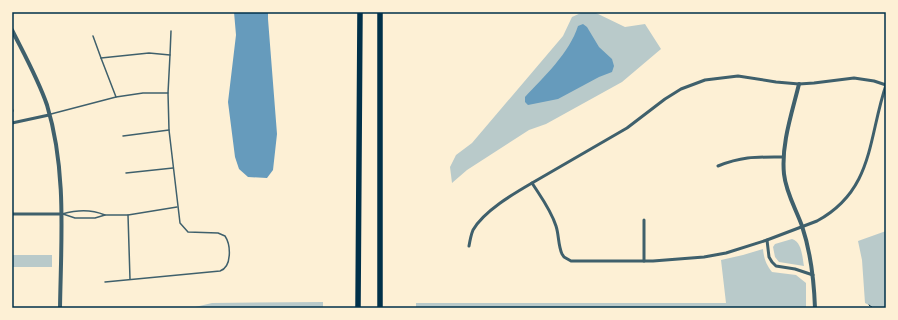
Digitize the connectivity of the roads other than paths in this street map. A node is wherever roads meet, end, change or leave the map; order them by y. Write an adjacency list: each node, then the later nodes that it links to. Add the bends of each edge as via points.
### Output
1 (360, 12): 37 (highway)
2 (380, 12): 38 (highway)
3 (12, 30): 14 (street)
4 (171, 31): 6 (lane)
5 (93, 36): 7 (lane)
6 (170, 55): 7 (lane, via 149,53); 10 (lane)
7 (101, 58): 11 (lane)
8 (799, 84): 9 (street, via 854,78); 18 (street); 22 (street, via 738,76 718,77 694,83 665,99 627,128)
9 (886, 85): 29 (street, via 869,154 858,181 841,204 824,217)
10 (168, 93): 11 (lane); 16 (lane)
11 (116, 97): 14 (lane)
12 (12, 108): 13 (lane)
13 (14, 111)
14 (49, 115): 15 (street); 25 (street, via 58,155)
15 (12, 123)
16 (168, 130): 17 (lane); 20 (lane)
17 (123, 136)
18 (783, 157): 19 (street, via 745,158); 29 (street, via 785,184)
19 (718, 166)
20 (173, 168): 21 (lane); 23 (lane)
21 (126, 173)
22 (532, 184): 31 (street, via 498,205 478,223); 32 (street, via 551,214 564,257 574,261)
23 (177, 206): 27 (lane); 34 (lane, via 180,223 188,232 218,233 225,236 228,244 227,266 220,271)
24 (12, 214): 25 (street)
25 (61, 214): 26 (lane, via 75,218); 26 (lane, via 74,210 95,211); 36 (street)
26 (105, 215): 27 (lane)
27 (128, 215): 34 (lane)
28 (644, 220): 32 (street)
29 (802, 228): 30 (street); 33 (street)
30 (767, 240): 32 (street, via 704,257); 33 (street, via 770,257 776,266)
31 (469, 246)
32 (644, 261)
33 (813, 275): 39 (street)
34 (130, 279): 35 (lane)
35 (105, 282)
36 (60, 308)
37 (358, 308)
38 (380, 308)
39 (815, 308)

